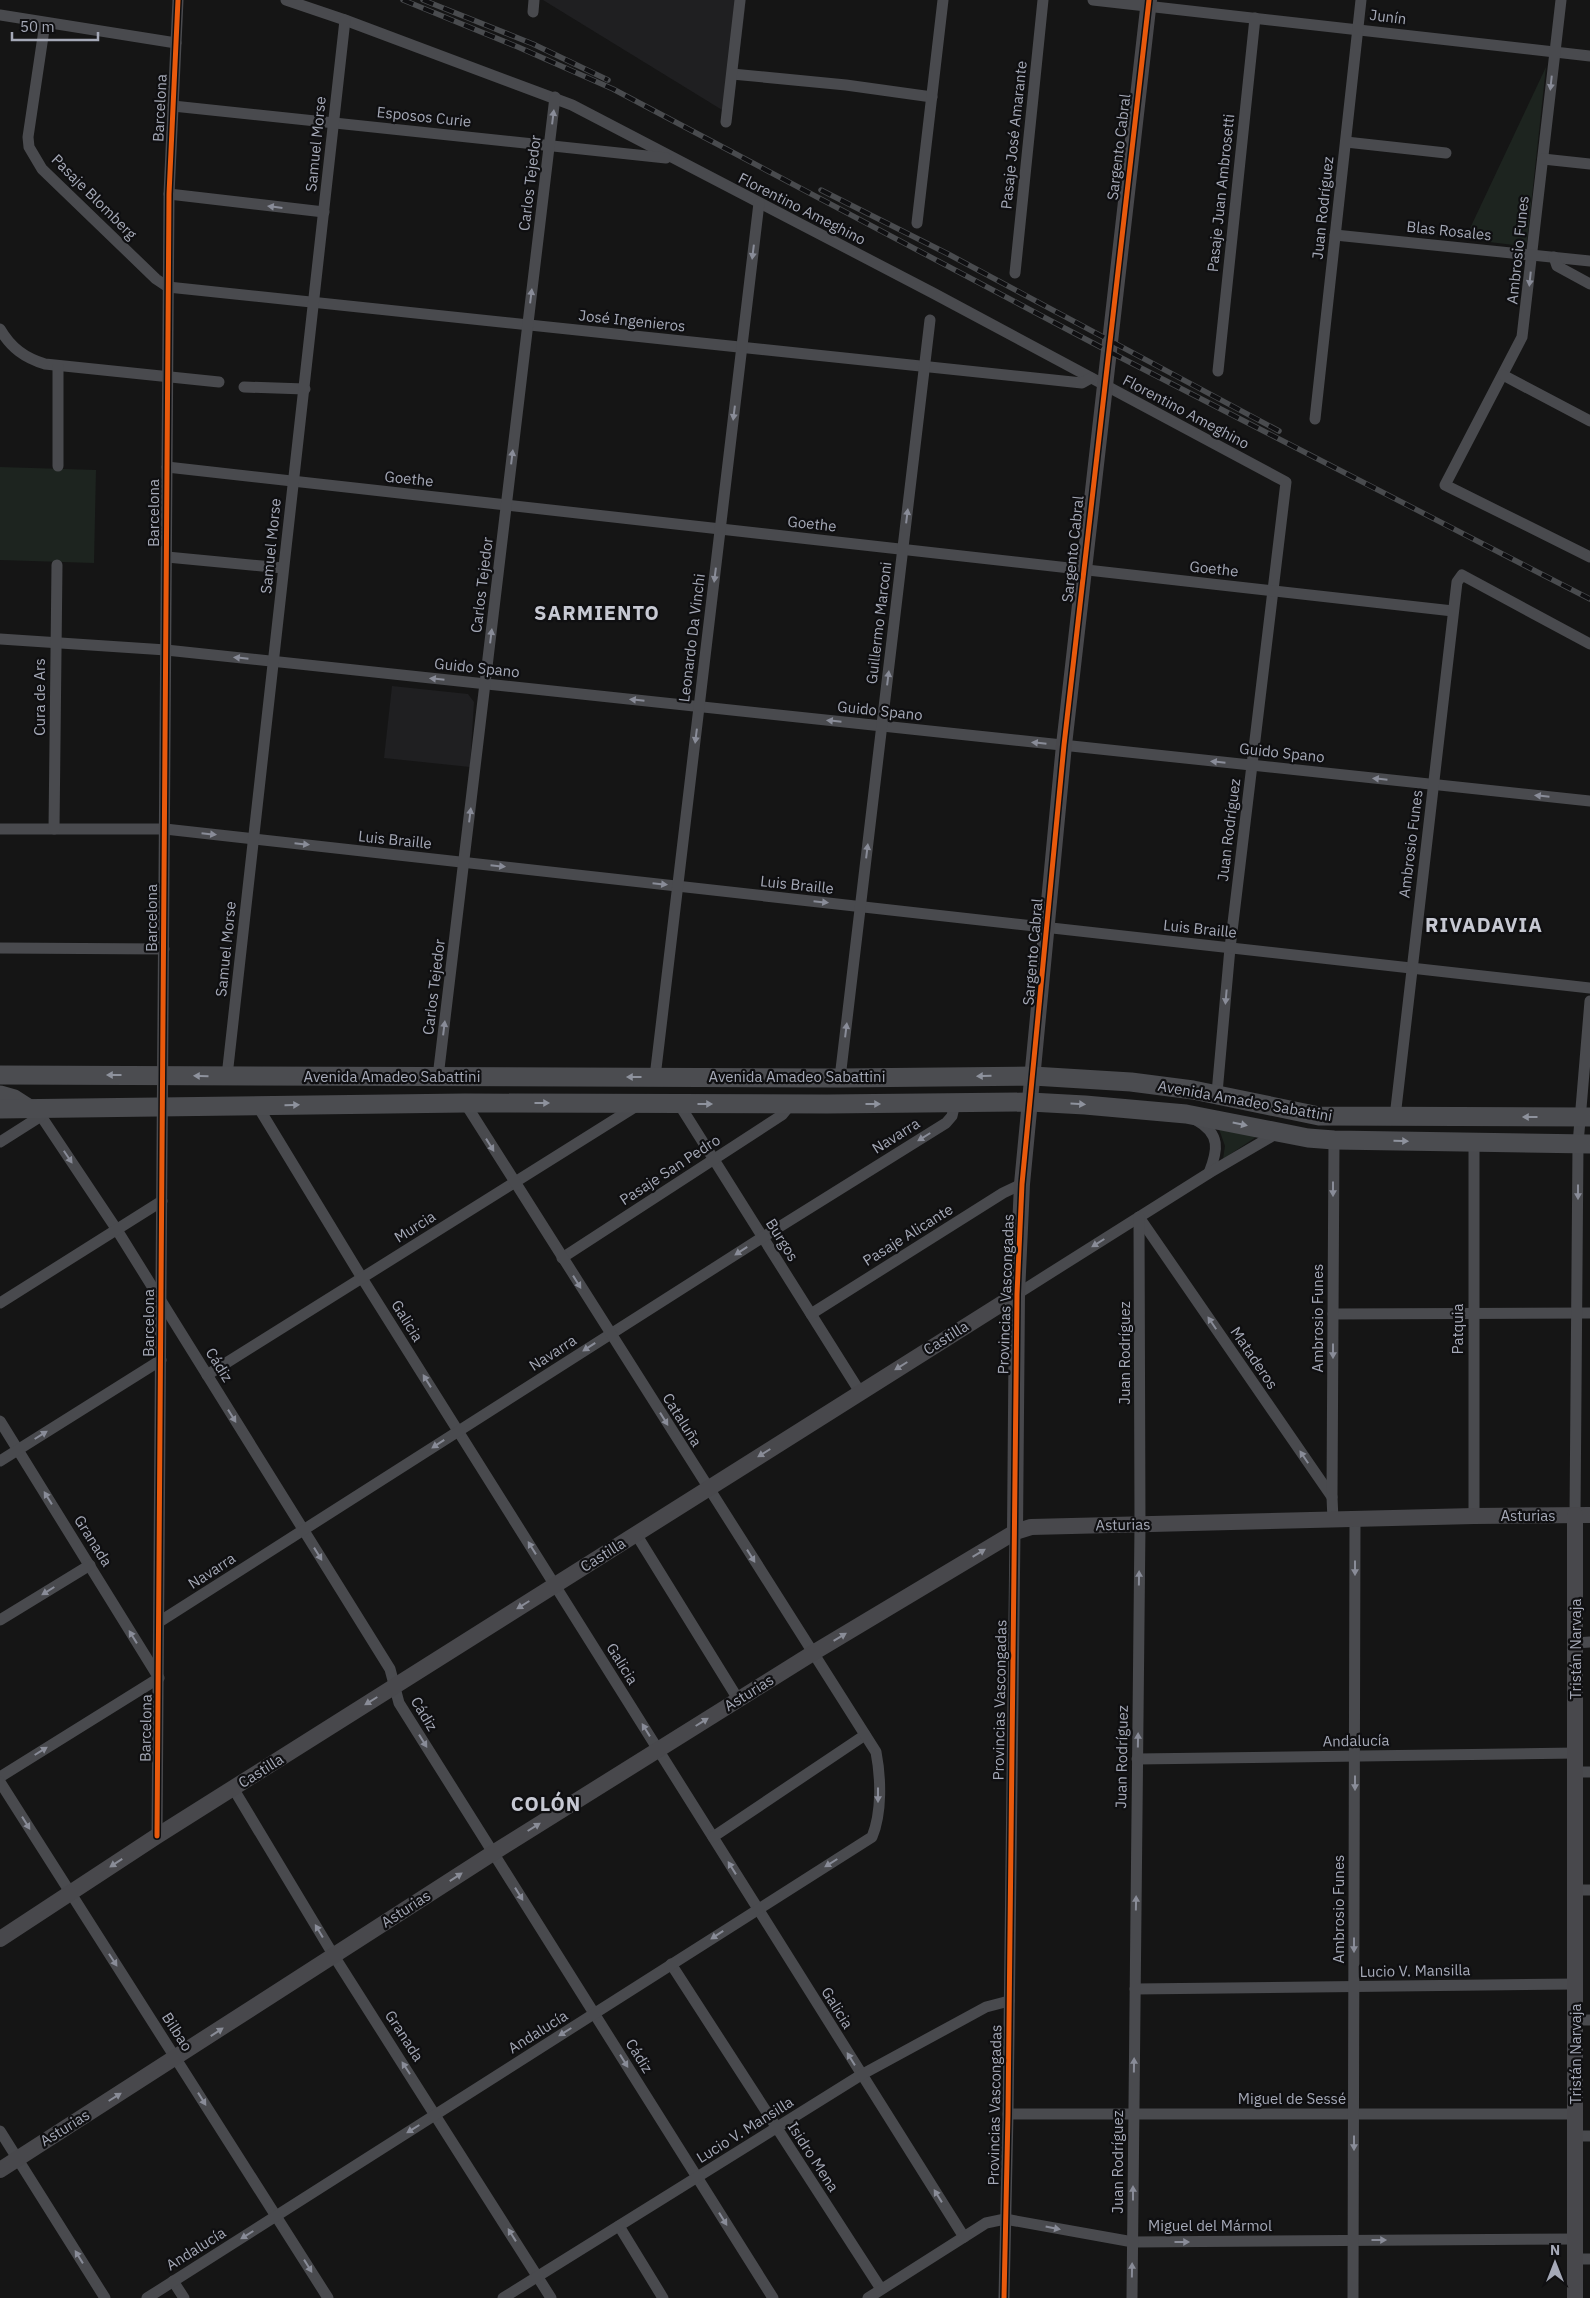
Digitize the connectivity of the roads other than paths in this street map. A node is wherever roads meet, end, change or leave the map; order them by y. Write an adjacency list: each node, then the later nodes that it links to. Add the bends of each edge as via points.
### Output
1 (178, 0): 17 (street, Barcelona)
2 (286, 0): 14 (street, Florentino Ameghino)
3 (534, 0): 11 (street)
4 (740, 0): 20 (street)
5 (943, 0): 22 (street)
6 (1043, 0): 40 (street, Pasaje José Amarante)
7 (1093, 0): 10 (street, Junín)
8 (1361, 0): 16 (street, Juan Rodríguez)
9 (1561, 0): 18 (street, Ambrosio Funes)
10 (1149, 3): 13 (street, Junín); 54 (street, Sargento Cabral)
11 (533, 12)
12 (0, 15): 15 (street)
13 (1255, 18): 16 (street, Junín); 50 (street, Pasaje Juan Ambrosetti)
14 (346, 20): 21 (street, Florentino Ameghino); 25 (street, Samuel Morse)
15 (45, 23): 17 (street); 42 (street, Pasaje Blomberg, via 29,126 29,147 42,169)
16 (1358, 28): 18 (street, Junín); 26 (street, Juan Rodríguez)
17 (176, 43): 23 (street, Barcelona)
18 (1555, 52): 19 (street, Junín); 30 (street, Ambrosio Funes, one-way to 30)
19 (1590, 56)
20 (732, 74): 22 (street); 24 (street)
21 (555, 97): 27 (street, Carlos Tejedor, one-way to 21); 29 (street, Florentino Ameghino)
22 (932, 97): 35 (street)
23 (173, 106): 25 (street, Esposos Curie); 32 (street, Barcelona)
24 (726, 122)
25 (334, 123): 27 (street, Esposos Curie); 34 (street, Samuel Morse)
26 (1346, 142): 28 (street); 36 (street, Juan Rodríguez)
27 (549, 146): 29 (street, Esposos Curie); 45 (street, Carlos Tejedor, one-way to 27)
28 (1446, 153)
29 (672, 158): 33 (street, Florentino Ameghino)
30 (1543, 159): 31 (street); 37 (street, Ambrosio Funes)
31 (1590, 164)
32 (169, 194): 34 (street, one-way to 32); 42 (street, Barcelona)
33 (759, 203): 47 (street, Leonardo Da Vinchi, one-way to 47); 54 (street, Florentino Ameghino)
34 (324, 212): 43 (street, Samuel Morse)
35 (917, 224)
36 (1336, 235): 37 (street, Blas Rosales); 57 (street, Juan Rodríguez)
37 (1532, 254): 38 (street, Blas Rosales); 52 (street, Ambrosio Funes, one-way to 52, via 1522,337)
38 (1554, 258): 39 (street, Blas Rosales); 41 (street, via 1557,266)
39 (1590, 262)
40 (1015, 273)
41 (1590, 284)
42 (168, 287): 43 (street, José Ingenieros); 51 (street, Barcelona)
43 (314, 302): 45 (street, José Ingenieros); 56 (street, Samuel Morse)
44 (930, 320): 48 (street, Guillermo Marconi)
45 (528, 325): 47 (street, José Ingenieros); 63 (street, Carlos Tejedor, one-way to 45)
46 (0, 330): 49 (street, via 20,353 31,360)
47 (742, 347): 48 (street, José Ingenieros); 64 (street, Leonardo Da Vinchi, one-way to 64)
48 (925, 366): 54 (street, José Ingenieros); 65 (street, Guillermo Marconi, one-way to 48)
49 (58, 367): 51 (street); 59 (street)
50 (1218, 371)
51 (168, 375): 53 (street); 60 (street, Barcelona)
52 (1503, 375): 58 (street); 67 (street, Ambrosio Funes, via 1445,485)
53 (219, 382)
54 (1097, 382): 62 (street, Florentino Ameghino); 70 (street, Sargento Cabral)
55 (244, 387): 56 (street)
56 (304, 389): 61 (street, Samuel Morse)
57 (1315, 419)
58 (1590, 421)
59 (58, 466)
60 (167, 468): 61 (street, Goethe); 66 (street, Barcelona)
61 (292, 481): 63 (street, Goethe); 69 (street, Samuel Morse)
62 (1286, 482): 71 (street, Juan Rodríguez)
63 (506, 505): 64 (street, Goethe); 78 (street, Carlos Tejedor, one-way to 63)
64 (720, 529): 65 (street, Goethe); 79 (street, Leonardo Da Vinchi, one-way to 79)
65 (903, 550): 70 (street, Goethe); 80 (street, Guillermo Marconi, one-way to 65)
66 (167, 557): 69 (street); 76 (street, Barcelona)
67 (1590, 557)
68 (57, 565): 74 (street, Cura de Ars)
69 (283, 568): 77 (street, Samuel Morse)
70 (1083, 570): 71 (street, Goethe); 81 (street, Sargento Cabral)
71 (1273, 591): 72 (street, Goethe); 82 (street, Juan Rodríguez)
72 (1453, 611): 75 (street, Ambrosio Funes, via 1457,582 1462,575); 83 (street, Ambrosio Funes)
73 (0, 640): 74 (street, Guido Spano)
74 (55, 643): 76 (street, Guido Spano); 86 (street, Cura de Ars)
75 (1590, 644)
76 (166, 650): 77 (street, Guido Spano, one-way to 76); 87 (street, Barcelona)
77 (274, 661): 78 (street, Guido Spano, one-way to 77); 88 (street, Samuel Morse)
78 (485, 684): 79 (street, Guido Spano, one-way to 78); 89 (street, Carlos Tejedor, one-way to 78)
79 (699, 707): 80 (street, Guido Spano, one-way to 79); 90 (street, Leonardo Da Vinchi, one-way to 90)
80 (882, 726): 81 (street, Guido Spano, one-way to 80); 91 (street, Guillermo Marconi, one-way to 80)
81 (1064, 746): 82 (street, Guido Spano, one-way to 81); 92 (street, Sargento Cabral)
82 (1252, 765): 83 (street, Guido Spano, one-way to 82); 94 (street, Juan Rodríguez)
83 (1433, 785): 84 (street, Guido Spano, one-way to 83); 96 (street, Ambrosio Funes)
84 (1590, 801)
85 (0, 829): 86 (street, Luis Braille)
86 (54, 829): 87 (street, Luis Braille)
87 (165, 829): 88 (street, Luis Braille, one-way to 88); 95 (street, Barcelona)
88 (254, 839): 89 (street, Luis Braille, one-way to 89); 101 (street, Samuel Morse)
89 (464, 862): 90 (street, Luis Braille, one-way to 90); 103 (street, Carlos Tejedor, one-way to 89)
90 (678, 886): 91 (street, Luis Braille, one-way to 91); 104 (street, Leonardo Da Vinchi)
91 (861, 907): 92 (street, Luis Braille); 105 (street, Guillermo Marconi, one-way to 91)
92 (1048, 927): 94 (street, Luis Braille); 102 (street, Sargento Cabral)
93 (0, 948): 95 (street)
94 (1230, 948): 96 (street, Luis Braille); 106 (street, Juan Rodríguez, one-way to 106)
95 (164, 949): 100 (street, Barcelona)
96 (1411, 968): 97 (street, Luis Braille); 119 (street, Ambrosio Funes)
97 (1590, 988)
98 (1590, 1001): 120 (street, Tristán Narvaja)
99 (0, 1075): 100 (main road, Avenida Amadeo Sabattini, one-way to 99)
100 (163, 1075): 101 (main road, Avenida Amadeo Sabattini, one-way to 100); 115 (street, Barcelona)
101 (227, 1076): 103 (main road, Avenida Amadeo Sabattini)
102 (1033, 1076): 105 (main road, Avenida Amadeo Sabattini, one-way to 105); 106 (main road, Avenida Amadeo Sabattini, via 1131,1082); 108 (street, Sargento Cabral)
103 (438, 1077): 104 (main road, Avenida Amadeo Sabattini, one-way to 103)
104 (656, 1077): 105 (main road, Avenida Amadeo Sabattini)
105 (840, 1078)
106 (1217, 1093): 119 (main road, Avenida Amadeo Sabattini, via 1319,1116)
107 (0, 1095): 117 (main road)
108 (1030, 1102): 110 (main road, Avenida Amadeo Sabattini); 118 (main road, Avenida Amadeo Sabattini, one-way to 118); 129 (street, Provincias Vascongadas)
109 (465, 1103): 111 (main road, Avenida Amadeo Sabattini, one-way to 111); 114 (main road, Avenida Amadeo Sabattini, one-way to 109); 128 (street, Cataluña, one-way to 128)
110 (955, 1103): 113 (main road, Avenida Amadeo Sabattini, one-way to 110); 133 (street, Navarra, one-way to 133, via 952,1116 946,1123)
111 (639, 1104): 112 (main road, Avenida Amadeo Sabattini); 128 (street, Murcia)
112 (679, 1104): 113 (main road, Avenida Amadeo Sabattini, one-way to 113); 126 (street, Burgos)
113 (791, 1104): 126 (street, Pasaje San Pedro, via 782,1115)
114 (257, 1106): 115 (main road, Avenida Amadeo Sabattini); 135 (street, Galicia)
115 (163, 1107): 117 (main road, Avenida Amadeo Sabattini); 130 (street, Barcelona)
116 (0, 1109): 117 (main road, Avenida Amadeo Sabattini)
117 (37, 1111): 123 (street); 132 (street, Cádiz, one-way to 132)
118 (1186, 1114): 121 (main road, Avenida Amadeo Sabattini, one-way to 121); 127 (street, via 1206,1126 1215,1139 1215,1158)
119 (1395, 1117): 120 (main road, Avenida Amadeo Sabattini, one-way to 119)
120 (1584, 1117): 125 (street, Tristán Narvaja)
121 (1279, 1132): 122 (main road, Avenida Amadeo Sabattini); 127 (street, Castilla)
122 (1334, 1140): 124 (main road, Avenida Amadeo Sabattini, one-way to 124); 142 (street, Ambrosio Funes, one-way to 142)
123 (0, 1142)
124 (1474, 1142): 125 (main road, Avenida Amadeo Sabattini); 143 (street, Patquia)
125 (1584, 1144): 139 (street, Tristán Narvaja, one-way to 139)
126 (714, 1160): 133 (street, Burgos); 134 (street, Pasaje San Pedro)
127 (1209, 1174): 131 (street, Castilla)
128 (514, 1182): 134 (street, Cataluña); 135 (street, Murcia)
129 (1022, 1184): 136 (street, Provincias Vascongadas); 141 (street, Pasaje Alicante)
130 (162, 1201): 132 (street); 137 (street, Barcelona)
131 (1139, 1217): 136 (street, Castilla, one-way to 136); 153 (street, Mataderos, one-way to 131); 158 (street, Juan Rodríguez)
132 (117, 1230): 137 (street, Cádiz); 138 (street)
133 (763, 1237): 141 (street, Burgos); 144 (street, Navarra, one-way to 144)
134 (562, 1258): 144 (street, Cataluña, one-way to 144)
135 (362, 1278): 146 (street, Murcia); 149 (street, Galicia, one-way to 135)
136 (1016, 1294): 147 (street, Castilla, one-way to 147); 160 (street, Provincias Vascongadas)
137 (162, 1302): 145 (street, Barcelona); 146 (street, Cádiz)
138 (0, 1303)
139 (1577, 1313): 140 (street); 143 (street); 154 (street, Tristán Narvaja)
140 (1590, 1313)
141 (811, 1314): 147 (street, Burgos)
142 (1333, 1314): 143 (street); 153 (street, Ambrosio Funes, one-way to 153)
143 (1473, 1314): 155 (street, Patquia)
144 (610, 1334): 149 (street, Navarra, one-way to 149); 152 (street, Cataluña, one-way to 152)
145 (161, 1360): 150 (street, one-way to 145); 165 (street, Barcelona)
146 (207, 1375): 159 (street, Cádiz, one-way to 159)
147 (860, 1392): 152 (street, Castilla, one-way to 152)
148 (0, 1421): 150 (street, Granada)
149 (458, 1431): 159 (street, Navarra, one-way to 159); 163 (street, Galicia, one-way to 149)
150 (18, 1450): 151 (street); 162 (street, Granada, one-way to 150)
151 (0, 1461)
152 (708, 1488): 161 (street, Castilla); 167 (street, Cataluña, one-way to 167)
153 (1332, 1497): 157 (street)
154 (1583, 1515): 155 (street, Asturias); 166 (street, Tristán Narvaja)
155 (1474, 1516): 156 (street, Asturias)
156 (1355, 1519): 157 (street, Asturias); 175 (street, Ambrosio Funes, one-way to 175)
157 (1333, 1520): 158 (street, Asturias)
158 (1140, 1525): 160 (street, Asturias, via 1031,1527); 176 (street, Juan Rodríguez, one-way to 158)
159 (303, 1530): 165 (street, Navarra); 169 (street, Cádiz, one-way to 169, via 390,1670)
160 (1014, 1532): 167 (street, Asturias, one-way to 160); 193 (street, Provincias Vascongadas)
161 (636, 1534): 163 (street, Castilla); 170 (street)
162 (90, 1565): 164 (street, one-way to 164); 168 (street, Granada, one-way to 162)
163 (555, 1585): 169 (street, Castilla, one-way to 169); 172 (street, Galicia, one-way to 163)
164 (0, 1620)
165 (159, 1622): 168 (street, Barcelona)
166 (1583, 1642): 174 (street, Tristán Narvaja)
167 (813, 1653): 170 (street, Asturias); 171 (street, Cataluña)
168 (159, 1678): 178 (street, one-way to 168); 181 (street, Barcelona)
169 (394, 1686): 180 (street, Castilla, one-way to 180); 183 (street, Cádiz, one-way to 183, via 399,1704)
170 (738, 1700): 172 (street, Asturias, one-way to 170)
171 (865, 1735): 173 (street, Cataluña); 182 (street)
172 (658, 1750): 182 (street, Galicia); 183 (street, Asturias, one-way to 172)
173 (876, 1752): 186 (street, Andalucía, one-way to 186, via 878,1814 872,1837)
174 (1576, 1753): 175 (street, Andalucía); 177 (street, Tristán Narvaja)
175 (1355, 1756): 176 (street, Andalucía); 191 (street, Ambrosio Funes, one-way to 191)
176 (1137, 1759): 192 (street, Juan Rodríguez, one-way to 176)
177 (1583, 1772): 184 (street, Tristán Narvaja)
178 (0, 1776)
179 (0, 1782): 185 (street, Bilbao, one-way to 185)
180 (233, 1788): 181 (street, Castilla); 188 (street, Granada, one-way to 180)
181 (157, 1836): 185 (street, Castilla, one-way to 185)
182 (713, 1837): 186 (street, Galicia, one-way to 182)
183 (493, 1853): 188 (street, Asturias, one-way to 183); 194 (street, Cádiz, one-way to 194)
184 (1583, 1890): 190 (street, Tristán Narvaja)
185 (70, 1893): 187 (street, Castilla); 196 (street, Bilbao, one-way to 196)
186 (758, 1909): 189 (street, Andalucía, one-way to 189); 197 (street, Galicia, one-way to 186)
187 (0, 1939)
188 (334, 1956): 196 (street, Asturias, one-way to 188); 198 (street, Granada, one-way to 188)
189 (671, 1964): 194 (street, Andalucía); 203 (street, Isidro Mena)
190 (1576, 1984): 191 (street, Lucio V. Mansilla); 195 (street, Tristán Narvaja)
191 (1354, 1987): 192 (street, Lucio V. Mansilla); 201 (street, Ambrosio Funes)
192 (1135, 1989): 200 (street, Juan Rodríguez, one-way to 192)
193 (1009, 2001): 197 (street, Lucio V. Mansilla, via 986,2007); 199 (street, Provincias Vascongadas)
194 (594, 2014): 198 (street, Andalucía, one-way to 198); 208 (street, Cádiz, one-way to 208)
195 (1583, 2020): 202 (street, Tristán Narvaja)
196 (176, 2058): 206 (street, Asturias, one-way to 196); 209 (street, Bilbao, one-way to 209)
197 (861, 2075): 203 (street, Lucio V. Mansilla); 212 (street, Galicia, one-way to 197)
198 (436, 2114): 209 (street, Andalucía, one-way to 209); 217 (street, Granada, one-way to 198)
199 (1008, 2114): 200 (street, Miguel de Sessé); 210 (street, Provincias Vascongadas)
200 (1134, 2114): 201 (street, Miguel de Sessé); 215 (street, Juan Rodríguez, one-way to 200)
201 (1354, 2114): 202 (street, Miguel de Sessé); 214 (street, Ambrosio Funes, one-way to 214)
202 (1576, 2114): 205 (street, Tristán Narvaja)
203 (777, 2128): 208 (street, Lucio V. Mansilla); 219 (street, Isidro Mena)
204 (0, 2132): 206 (street)
205 (1583, 2136): 213 (street, Tristán Narvaja)
206 (18, 2158): 207 (street, Asturias); 220 (street, one-way to 206)
207 (0, 2170)
208 (697, 2178): 211 (street, Lucio V. Mansilla); 227 (street, Cádiz, one-way to 227)
209 (276, 2216): 218 (street, Andalucía, one-way to 218); 223 (street, Bilbao, one-way to 223)
210 (1005, 2219): 212 (street, Miguel del Mármol, via 986,2223); 215 (street, Miguel del Mármol, one-way to 215); 229 (street, Provincias Vascongadas)
211 (619, 2226): 217 (street, Lucio V. Mansilla); 226 (street)
212 (964, 2238): 219 (street, Miguel del Mármol)
213 (1576, 2239): 214 (street, Miguel del Mármol, one-way to 213); 216 (street, Tristán Narvaja)
214 (1354, 2240): 215 (street, Miguel del Mármol, one-way to 214); 231 (street, Ambrosio Funes)
215 (1133, 2242): 230 (street, Juan Rodríguez, one-way to 215)
216 (1583, 2259): 232 (street, Tristán Narvaja)
217 (538, 2276): 224 (street, Lucio V. Mansilla); 225 (street, Granada)
218 (173, 2282): 221 (street, Andalucía); 222 (street)
219 (881, 2290): 228 (street, Miguel del Mármol)
220 (105, 2298)
221 (147, 2298)
222 (184, 2298)
223 (328, 2298)
224 (503, 2298)
225 (551, 2298)
226 (663, 2298)
227 (773, 2298)
228 (868, 2298)
229 (1004, 2298)
230 (1132, 2298)
231 (1353, 2298)
232 (1575, 2298)

